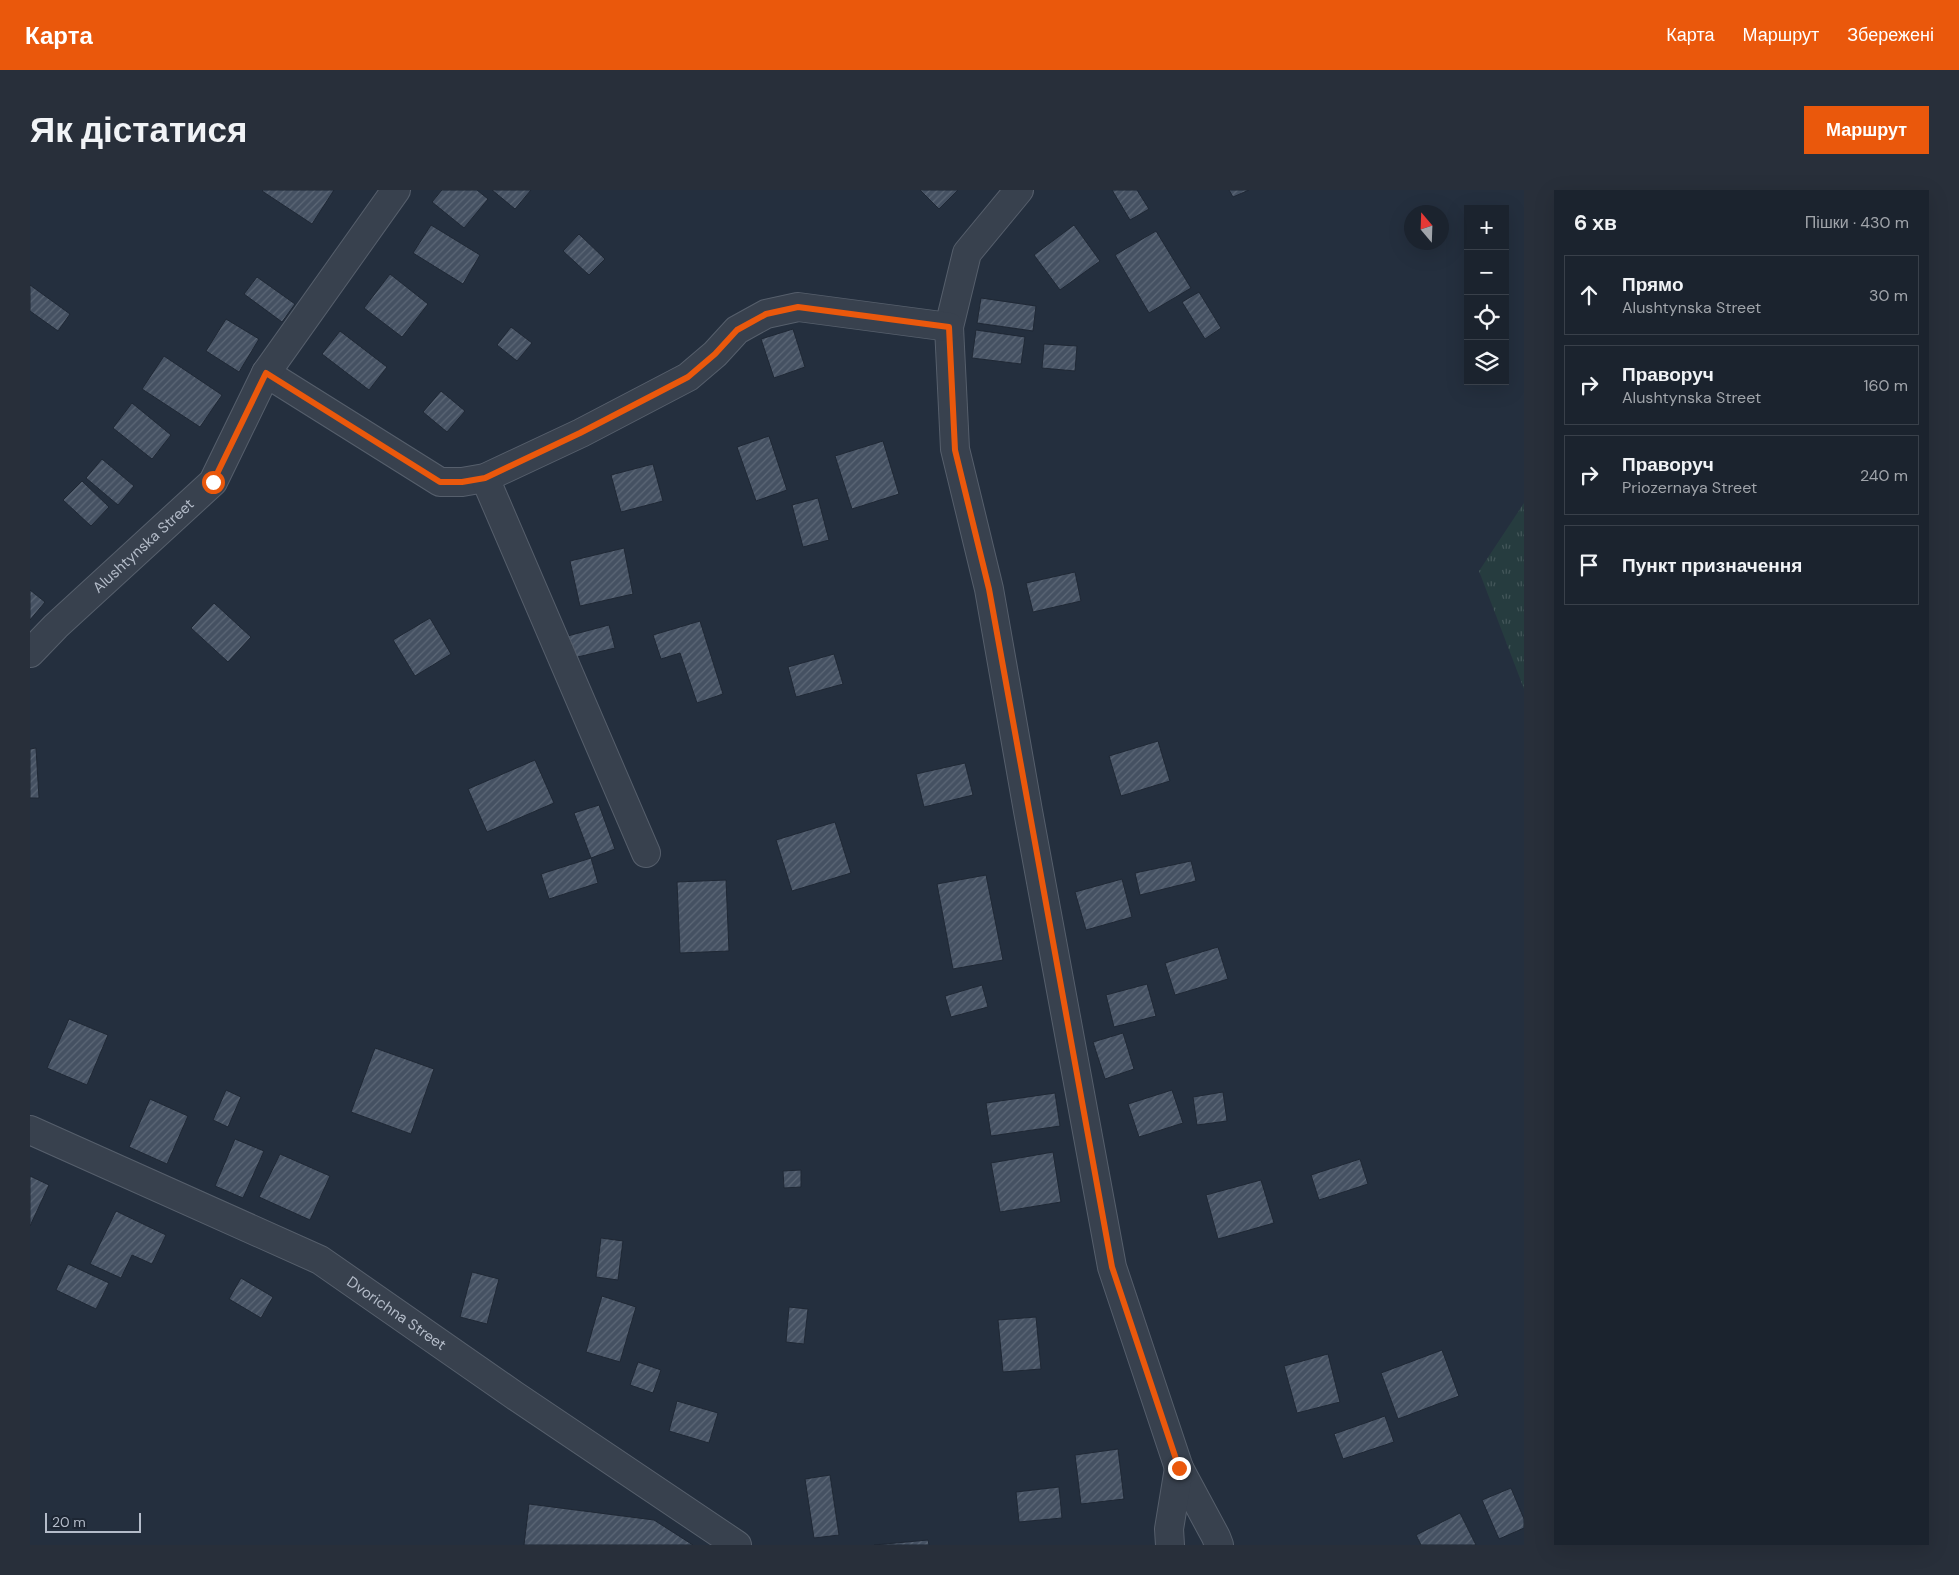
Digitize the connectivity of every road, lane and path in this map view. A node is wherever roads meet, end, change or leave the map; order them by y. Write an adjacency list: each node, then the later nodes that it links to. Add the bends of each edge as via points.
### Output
1 (396, 190): 4 (street, Alushtynska Street)
2 (1020, 190): 3 (street, via 967,253)
3 (949, 327): 5 (street, via 798,307 766,314 737,330 688,377); 9 (street, via 955,450 989,589 1112,1267)
4 (266, 373): 5 (street, via 440,482); 6 (street, Alushtynska Street, via 213,482)
5 (485, 478): 7 (street)
6 (30, 653)
7 (646, 853)
8 (30, 1130): 10 (street, Dvorichna Street, via 320,1260)
9 (1179, 1468): 11 (street, via 1169,1530); 12 (street)
10 (737, 1545)
11 (1170, 1545)
12 (1219, 1545)

